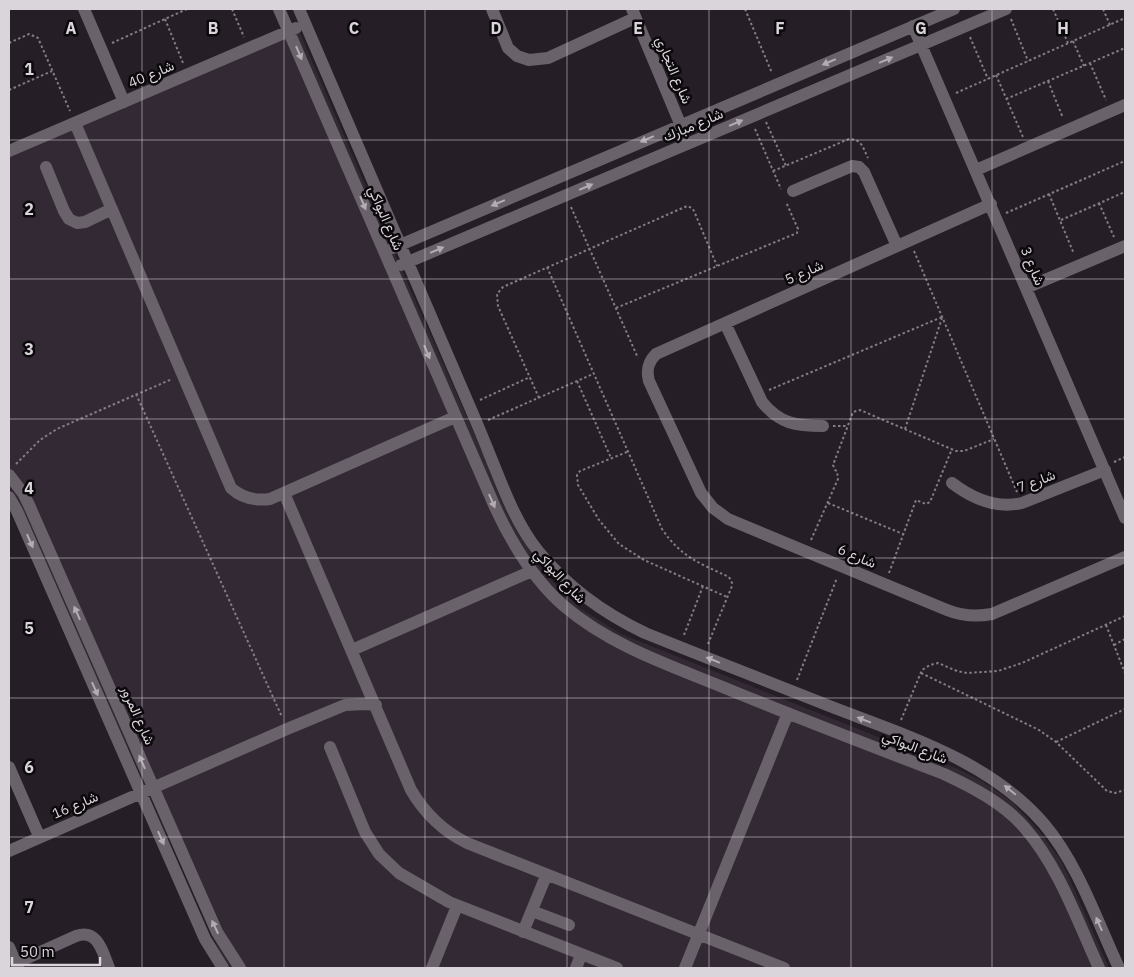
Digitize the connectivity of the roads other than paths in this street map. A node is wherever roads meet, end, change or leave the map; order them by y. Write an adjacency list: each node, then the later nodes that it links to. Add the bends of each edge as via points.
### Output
1 (84, 9): 12 (street)
2 (279, 9): 10 (street, شارع البواكي)
3 (299, 9): 8 (street, شارع البواكي)
4 (492, 9): 7 (street, via 508,48 529,60 548,58)
5 (954, 9): 9 (street, شارع مبارك)
6 (1006, 9): 11 (street, شارع مبارك)
7 (634, 13): 15 (street, شارع التجاري)
8 (306, 24): 10 (street, شارع 40); 23 (street, شارع البواكي)
9 (913, 26): 11 (street, شارع 3); 15 (street, شارع مبارك, one-way to 15)
10 (289, 32): 12 (street, شارع 40); 26 (street, شارع البواكي, one-way to 26)
11 (922, 44): 16 (street, شارع مبارك, one-way to 11); 19 (street, شارع 3)
12 (124, 102): 14 (street, شارع 40)
13 (1125, 105): 19 (street)
14 (75, 123): 17 (street, شارع 40); 22 (street)
15 (680, 125): 16 (street, شارع التجاري); 23 (street, شارع مبارك, one-way to 23)
16 (688, 143): 27 (street, شارع مبارك, one-way to 16)
17 (9, 151)
18 (46, 167): 22 (street, via 69,219 85,222)
19 (976, 170): 21 (street, شارع 3)
20 (793, 191): 24 (street, via 852,166 859,167)
21 (991, 204): 24 (street, شارع 5); 29 (street, شارع 3)
22 (112, 209): 37 (street, via 231,488 254,500 270,499)
23 (400, 244): 26 (street, شارع مبارك); 27 (street, شارع البواكي)
24 (897, 246): 30 (street, شارع 5)
25 (1122, 247): 29 (street)
26 (384, 252): 28 (street, شارع البواكي)
27 (408, 262): 28 (street, شارع مبارك); 69 (street, شارع البواكي, one-way to 27, via 1058,841 1033,811 988,774 896,732 620,621 555,571 532,542 509,503)
28 (392, 269): 32 (street, شارع البواكي, one-way to 32)
29 (1026, 288): 35 (street, شارع 3)
30 (725, 323): 31 (street, شارع 5, via 656,354 648,365); 33 (street, via 766,408 784,421 800,426)
31 (649, 381): 40 (street, شارع 6, via 701,493 728,519 956,614 984,616 1000,611)
32 (455, 417): 37 (street); 41 (street, شارع البواكي, one-way to 41, via 508,534)
33 (823, 426)
34 (12, 470): 47 (street, شارع المرور, one-way to 34)
35 (1104, 470): 36 (street, شارع 7, via 1010,506 985,502 962,491); 39 (street, شارع 3)
36 (952, 482)
37 (284, 493): 42 (street)
38 (9, 497): 48 (street, شارع المرور, one-way to 48)
39 (1125, 518)
40 (1125, 557)
41 (532, 572): 42 (street); 44 (street, شارع البواكي, via 563,604 611,640)
42 (352, 650): 43 (street)
43 (376, 705): 47 (street, شارع 16, via 345,706); 51 (street, via 411,790 434,821 467,843)
44 (788, 714): 56 (street); 68 (street, شارع البواكي, via 951,777 1005,810 1023,825 1051,864)
45 (330, 747): 52 (street, via 365,832 379,854 411,881)
46 (9, 767): 49 (street)
47 (154, 787): 48 (street, شارع 16); 62 (street, شارع المرور, one-way to 47, via 217,932)
48 (141, 793): 49 (street, شارع 16); 61 (street, شارع المرور, one-way to 61, via 205,939)
49 (39, 836): 50 (street, شارع 16)
50 (9, 850)
51 (546, 876): 53 (street); 56 (street)
52 (457, 906): 55 (street); 63 (street)
53 (532, 911): 54 (street); 55 (street)
54 (569, 925)
55 (523, 932): 58 (street)
56 (698, 935): 66 (street); 67 (street)
57 (9, 947): 59 (street)
58 (582, 955): 64 (street); 65 (street)
59 (17, 966): 60 (street, via 85,934 99,943)
60 (109, 968)
61 (224, 968)
62 (240, 968)
63 (432, 968)
64 (576, 968)
65 (617, 968)
66 (685, 968)
67 (784, 968)
68 (1099, 968)
69 (1119, 968)

